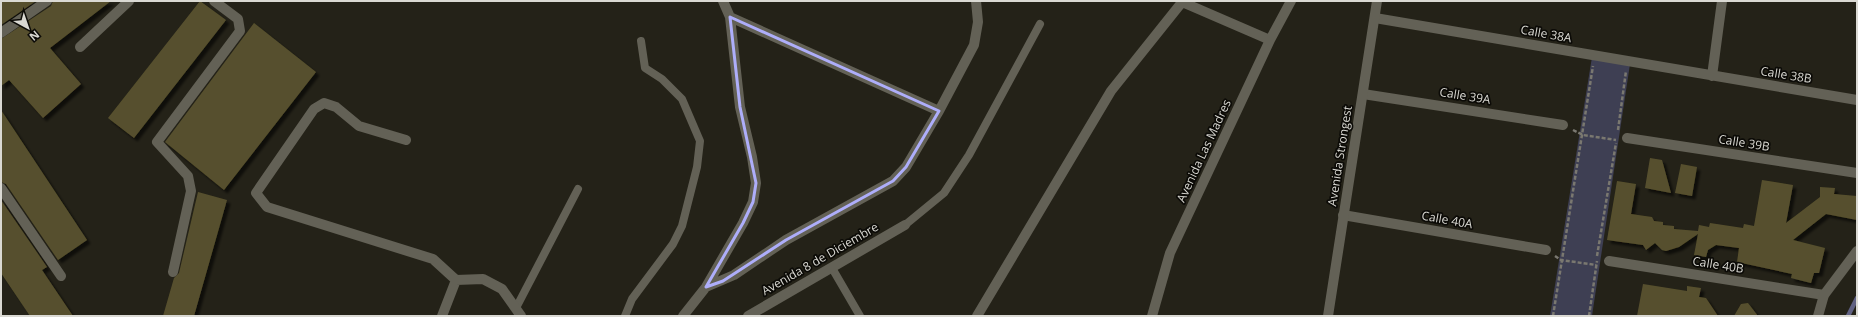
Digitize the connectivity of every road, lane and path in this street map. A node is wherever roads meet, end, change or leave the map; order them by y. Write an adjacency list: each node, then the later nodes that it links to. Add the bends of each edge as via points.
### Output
1 (47, 1): 13 (street)
2 (129, 1): 16 (street)
3 (214, 1): 39 (street, via 238,19 240,31 157,142 188,176 191,190)
4 (722, 1): 10 (street)
5 (976, 1): 22 (street, via 978,22 974,45)
6 (1291, 1): 14 (street, Avenida Las Madres)
7 (1377, 1): 11 (street, Avenida Strongest)
8 (1722, 1): 19 (street)
9 (1182, 2): 14 (street); 50 (street, via 1111,91)
10 (730, 17): 22 (street); 42 (street, via 740,107 756,183 753,202 743,223)
11 (1375, 18): 17 (street, Calle 38A); 20 (street, Avenida Strongest)
12 (1040, 24): 32 (lane, via 969,155 944,193)
13 (1, 34)
14 (1270, 40): 51 (street, Avenida Las Madres, via 1170,253)
15 (641, 41): 46 (lane, via 645,68 662,79 682,99 700,141 697,167 682,226 672,244 632,298)
16 (80, 47)
17 (1594, 55): 18 (street, Calle 38A); 24 (path)
18 (1627, 60): 19 (street, Calle 38A); 27 (path)
19 (1712, 76): 21 (street, Calle 38B)
20 (1363, 94): 23 (street, Calle 39A); 31 (street, Avenida Strongest)
21 (1857, 100)
22 (939, 111): 42 (street, via 906,167 893,181 786,240 734,275)
23 (1563, 125): 24 (path)
24 (1583, 135): 27 (path); 35 (path)
25 (1627, 138): 27 (path); 28 (street, Calle 39B)
26 (406, 140): 41 (street, via 359,126 336,107 324,103 314,109 256,193 266,207 434,259)
27 (1616, 140): 37 (path)
28 (1857, 174)
29 (1, 188): 40 (street)
30 (578, 189): 44 (lane)
31 (1343, 215): 33 (street, Calle 40A); 52 (street, Avenida Strongest)
32 (906, 225): 38 (street, Avenida 8 de Diciembre)
33 (1546, 250): 35 (path)
34 (1857, 252): 43 (street)
35 (1561, 260): 37 (path); 53 (path)
36 (1609, 261): 37 (path); 43 (street, Calle 40B)
37 (1596, 265): 54 (path)
38 (832, 268): 48 (street, Avenida 8 de Diciembre); 49 (lane)
39 (173, 272)
40 (61, 276)
41 (456, 280): 44 (street, via 483,279 502,289); 45 (street)
42 (706, 287): 47 (street)
43 (1824, 295): 55 (street)
44 (519, 312)
45 (442, 316)
46 (625, 316)
47 (683, 316)
48 (748, 316)
49 (860, 316)
50 (977, 316)
51 (1152, 316)
52 (1328, 316)
53 (1553, 316)
54 (1589, 316)
55 (1818, 316)

